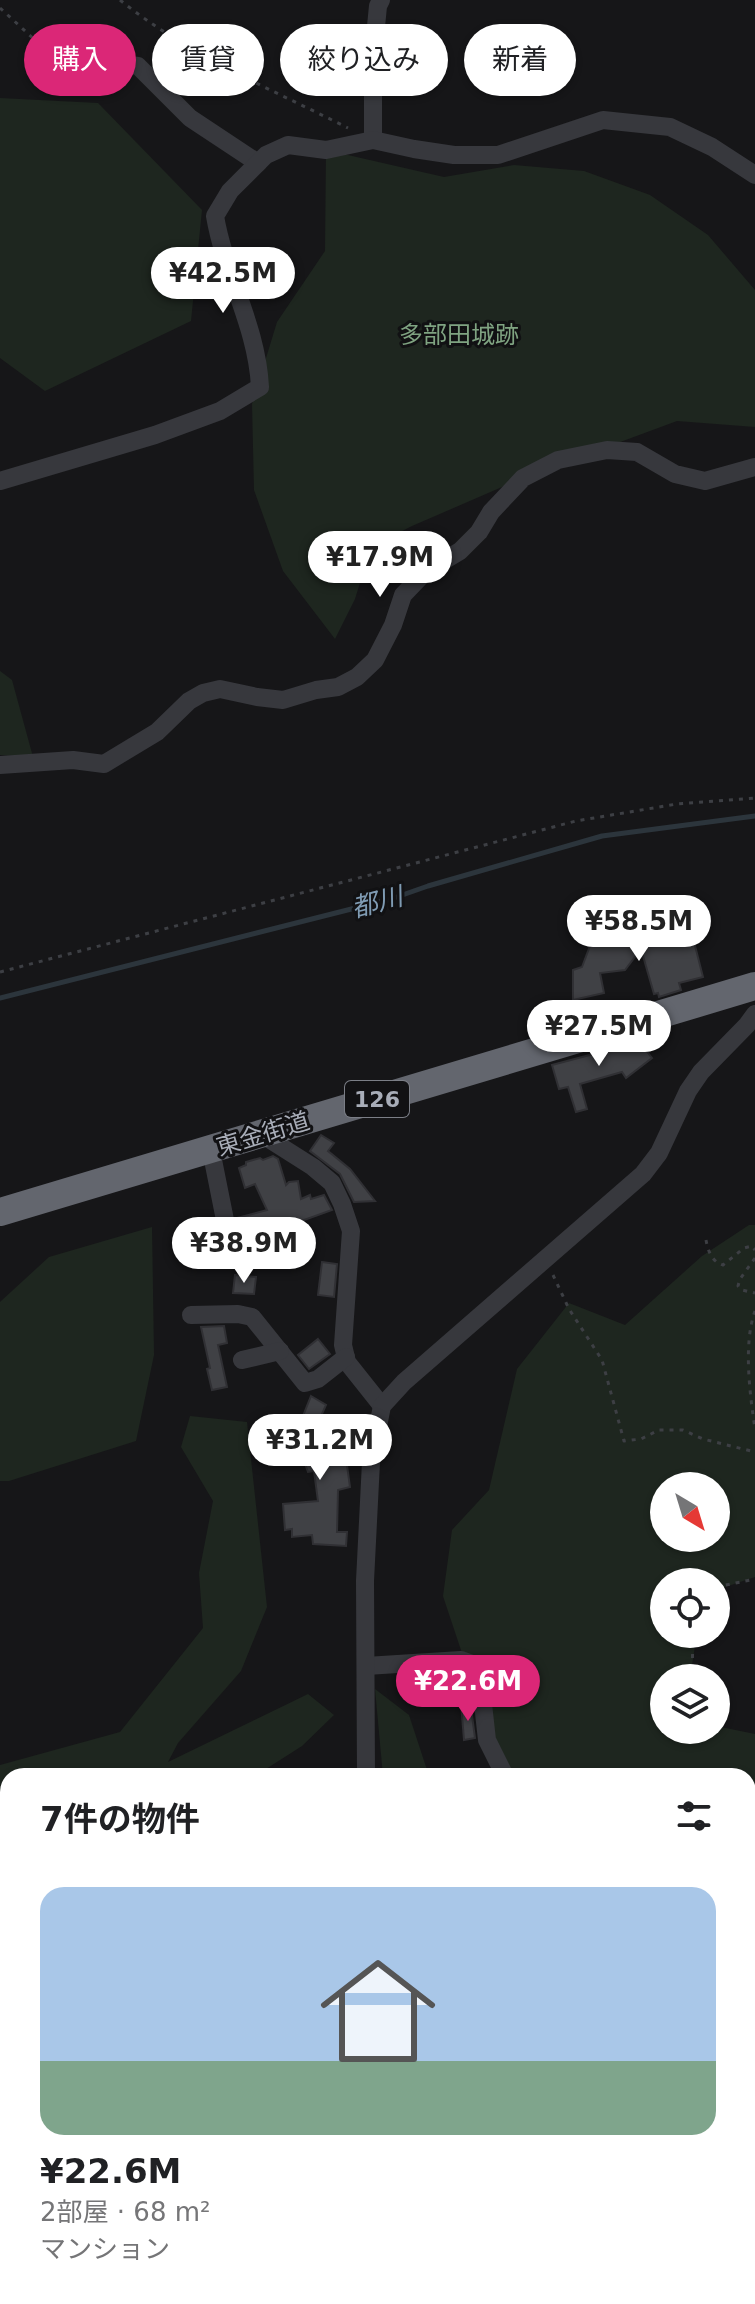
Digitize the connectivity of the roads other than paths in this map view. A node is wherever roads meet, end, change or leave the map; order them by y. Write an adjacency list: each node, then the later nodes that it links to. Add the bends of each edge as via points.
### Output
1 (381, 0): 3 (street, via 373,57)
2 (136, 66): 4 (street, via 190,118)
3 (373, 140): 4 (street, via 326,150 288,145); 5 (street, via 454,155 498,155 603,120 670,127)
4 (258, 163): 7 (street, via 230,191 215,216 220,246 259,358 260,387 220,411 155,435)
5 (755, 175)
6 (755, 467): 8 (street, via 705,481 675,474 637,452 607,450 558,460 523,478 460,551 425,572 403,595 375,660 357,677 283,700 220,689 203,693 157,732 104,764 73,760)
7 (0, 481)
8 (0, 765)
9 (755, 986): 11 (highway, 東金街道 / 126)
10 (755, 1014): 19 (street, via 701,1072 643,1174)
11 (261, 1134): 12 (highway, 東金街道 / 126); 17 (street, via 332,1183 342,1204 351,1231)
12 (211, 1150): 13 (highway, 東金街道 / 126); 14 (street)
13 (0, 1212)
14 (229, 1240)
15 (191, 1315): 16 (street, via 252,1317)
16 (280, 1351): 17 (street, via 305,1383); 18 (street)
17 (346, 1357): 19 (street)
18 (242, 1360)
19 (382, 1406): 20 (street, via 371,1462)
20 (366, 1666): 21 (street); 22 (street, via 461,1660 472,1664 480,1677 487,1740)
21 (366, 1768)
22 (501, 1768)

